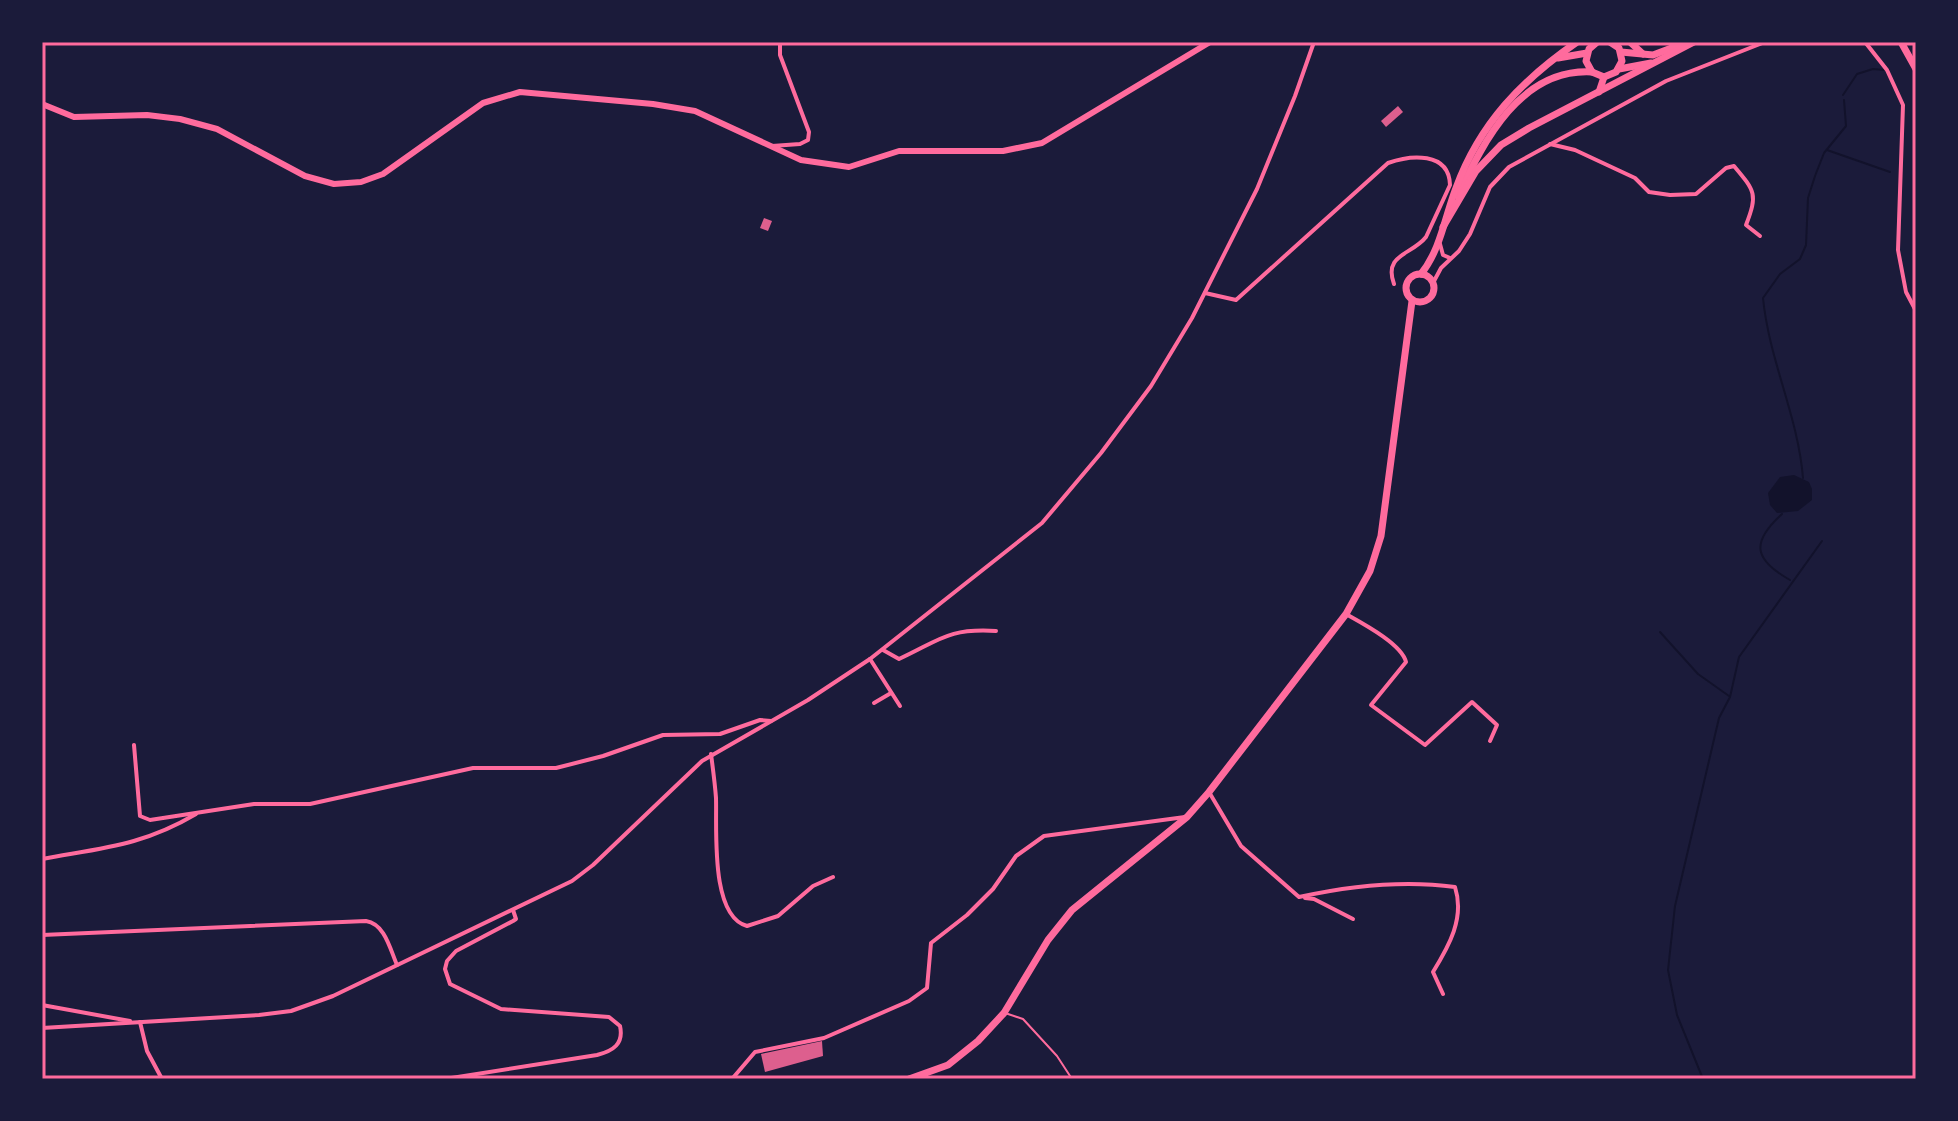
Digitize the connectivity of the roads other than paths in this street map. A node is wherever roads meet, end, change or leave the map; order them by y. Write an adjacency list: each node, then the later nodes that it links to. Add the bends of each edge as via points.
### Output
1 (780, 42): 24 (street, via 809,132 800,144)
2 (1210, 42): 24 (street, via 1042,143 1003,151 899,151 849,167 801,160)
3 (1314, 42): 32 (street, via 1257,189)
4 (1577, 42): 15 (main road)
5 (1597, 42): 13 (main road)
6 (1611, 42): 12 (main road)
7 (1630, 42): 14 (main road)
8 (1691, 42): 14 (main road); 16 (main road)
9 (1765, 42): 23 (street, via 1666,81)
10 (1865, 42): 35 (street, via 1887,70 1903,105 1898,250 1906,292)
11 (1901, 42): 18 (main road)
12 (1621, 52): 14 (main road); 17 (main road)
13 (1587, 53): 15 (main road); 19 (main road)
14 (1645, 55)
15 (1553, 59): 25 (main road, via 1521,85 1488,124 1469,157)
16 (1661, 60): 17 (main road); 21 (main road)
17 (1619, 69): 20 (main road)
18 (1916, 69)
19 (1592, 72): 20 (main road); 25 (main road, via 1557,75 1518,102 1476,159)
20 (1604, 77): 21 (main road)
21 (1599, 92): 25 (main road, via 1501,145 1476,171)
22 (42, 104): 24 (street, via 74,117 147,115 217,129 305,176 334,184 375,178 483,103 520,92 695,111)
23 (1550, 144): 26 (street, via 1635,178 1649,192 1696,194 1734,166 1754,191 1746,225); 28 (street, via 1509,167 1490,187 1477,220)
24 (771, 146)
25 (1442, 231): 27 (main road); 28 (street, via 1443,255)
26 (1760, 236)
27 (1435, 251): 29 (main road); 30 (main road)
28 (1452, 257): 30 (street)
29 (1421, 274): 30 (main road); 33 (main road, via 1406,283)
30 (1432, 282): 34 (main road, via 1433,293)
31 (1394, 284): 32 (street, via 1392,265 1421,244 1448,190 1450,178 1438,164 1418,155 1388,163 1236,300)
32 (1205, 293): 39 (street, via 1151,386 1042,523)
33 (1412, 301): 34 (main road); 36 (main road)
34 (1424, 302): 36 (main road)
35 (1916, 311)
36 (1411, 325): 37 (main road, via 1381,536 1370,571)
37 (1346, 614): 45 (street, via 1386,639 1406,662 1371,705 1425,745 1472,702 1497,725); 48 (main road)
38 (996, 631): 39 (street, via 953,633 899,659)
39 (883, 650): 40 (street)
40 (870, 659): 41 (street); 44 (street)
41 (891, 693): 42 (street); 43 (street)
42 (874, 703)
43 (900, 706)
44 (771, 721): 47 (street); 49 (street, via 720,734 663,735 556,768 473,768 310,804 254,804)
45 (1490, 741)
46 (134, 745): 49 (street, via 140,816 150,820)
47 (711, 754): 52 (street, via 718,868 725,901 736,920 747,926 778,916 813,886); 54 (street, via 580,875)
48 (1209, 792): 50 (main road); 53 (street, via 1241,846)
49 (198, 813): 51 (street, via 122,846)
50 (1187, 817): 60 (main road, via 1072,910); 65 (street, via 1044,836 1016,856 993,889 931,943 927,988 824,1038 755,1052)
51 (42, 859)
52 (833, 877)
53 (1299, 897): 55 (street); 58 (street, via 1354,887 1455,887 1458,918 1447,953 1433,972)
54 (513, 910): 57 (street); 64 (street, via 516,919 451,955 445,969 450,984 501,1009 609,1017 620,1026 620,1042 597,1055)
55 (1353, 919)
56 (42, 935): 57 (street, via 366,921 380,928)
57 (397, 965): 61 (street, via 291,1011)
58 (1443, 994)
59 (42, 1005): 61 (street)
60 (1004, 1013): 66 (main road, via 948,1065); 67 (lane, via 1023,1019)
61 (140, 1022): 62 (street); 63 (street)
62 (42, 1028)
63 (162, 1079)
64 (445, 1079)
65 (732, 1079)
66 (909, 1079)
67 (1072, 1079)

